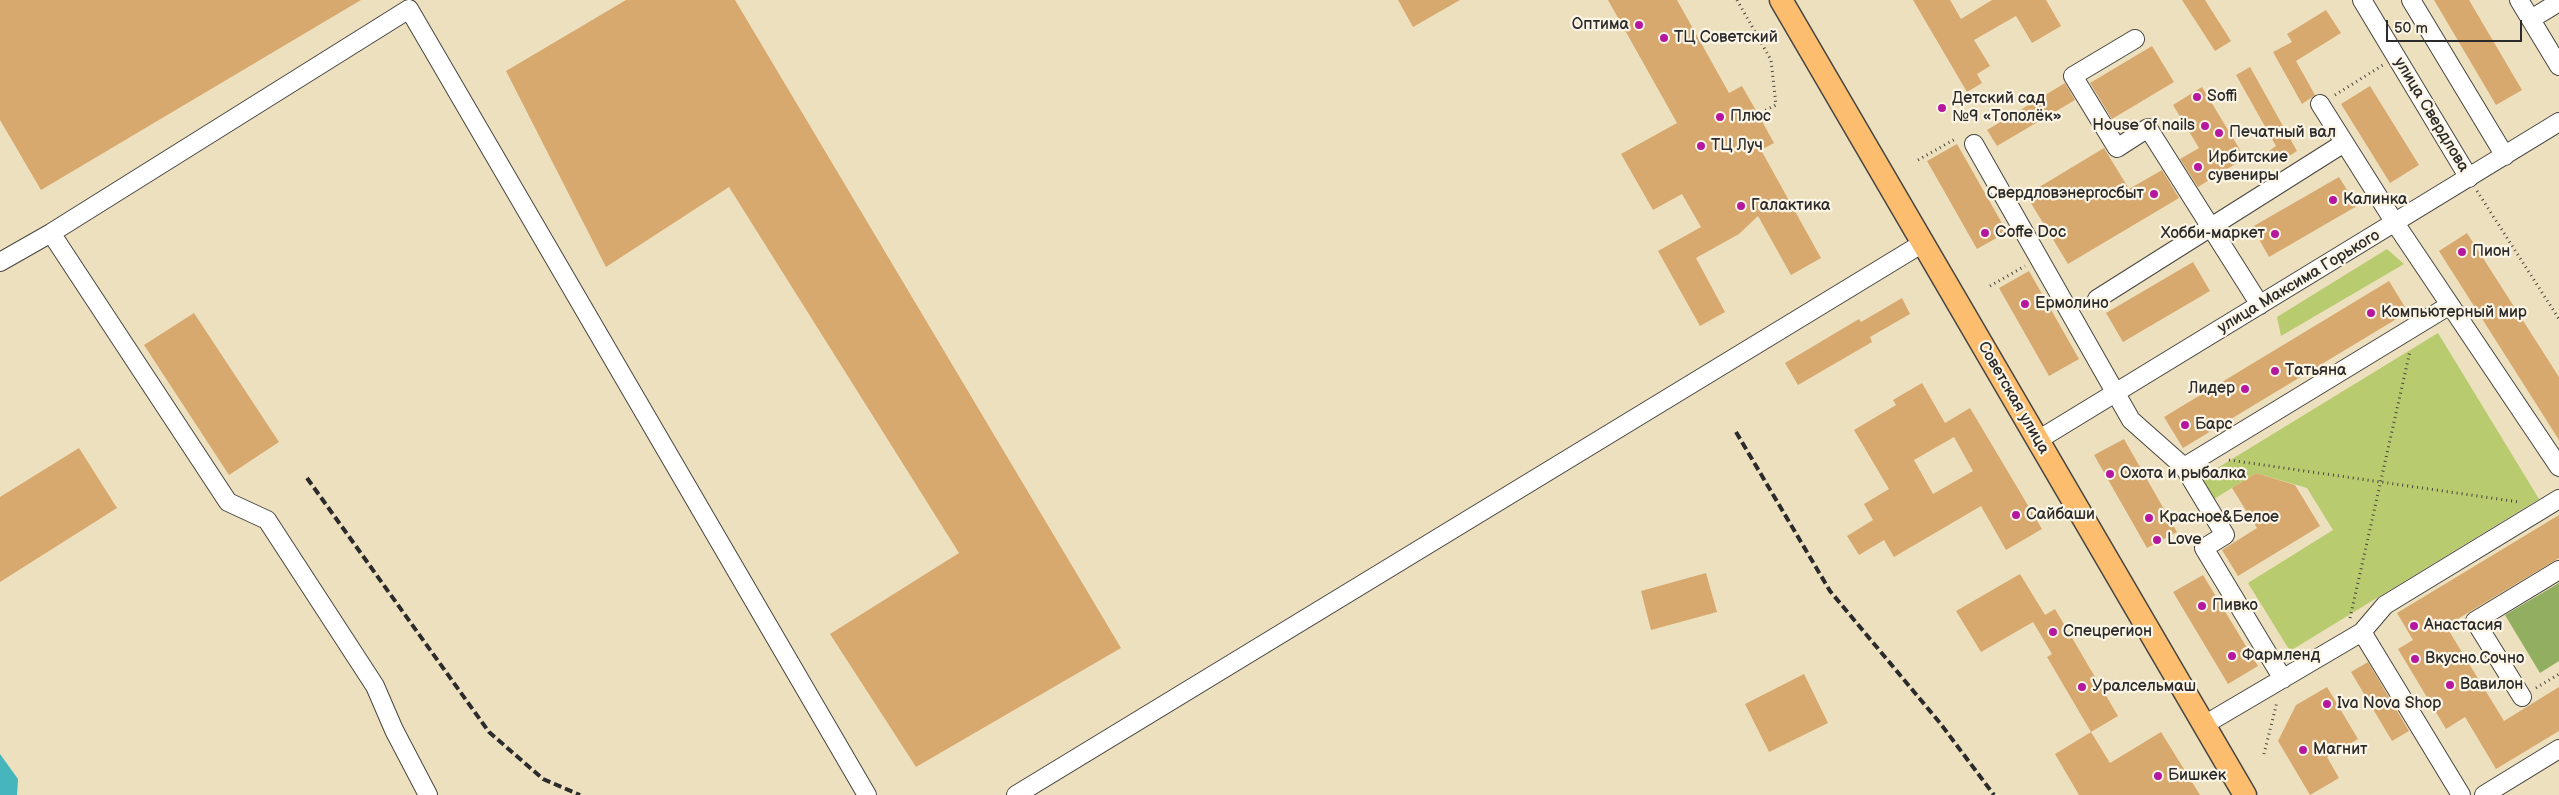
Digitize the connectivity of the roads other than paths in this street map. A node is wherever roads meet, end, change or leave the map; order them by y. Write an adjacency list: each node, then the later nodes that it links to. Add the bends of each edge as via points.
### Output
1 (1781, 0): 18 (main road, Советская улица)
2 (2362, 0): 14 (street, улица Свердлова)
3 (2411, 0): 13 (street)
4 (2519, 0): 6 (street)
5 (2559, 2): 6 (street)
6 (2531, 19): 8 (street)
7 (2135, 39): 16 (street, via 2073,76 2117,148 2148,128)
8 (2559, 66)
9 (2320, 104): 11 (street)
10 (2559, 122): 13 (street, улица Максима Горького)
11 (2344, 143): 15 (street); 16 (street)
12 (1974, 144): 23 (street)
13 (2505, 156): 14 (street, улица Максима Горького)
14 (2469, 178): 15 (street, улица Максима Горького)
15 (2395, 223): 21 (street, улица Максима Горького); 22 (street)
16 (2211, 227): 20 (street); 21 (street)
17 (51, 233): 19 (street); 34 (street, via 228,502 267,520 375,686); 35 (street, via 409,9)
18 (1923, 243): 24 (main road, Советская улица); 36 (street)
19 (0, 262)
20 (2097, 299)
21 (2260, 305): 23 (street, улица Максима Горького)
22 (2450, 305): 25 (street); 26 (street)
23 (2115, 393): 24 (street, улица Максима Горького); 26 (street, via 2131,420)
24 (2038, 440): 32 (main road, Советская улица)
25 (2559, 467)
26 (2184, 468): 30 (street, via 2225,535 2204,548)
27 (2553, 503): 29 (street, via 2385,605)
28 (2559, 570): 31 (street, via 2475,621)
29 (2362, 632): 30 (street); 38 (street)
30 (2283, 679): 32 (street)
31 (2522, 697)
32 (2204, 725): 37 (main road, Советская улица)
33 (2559, 750): 39 (street)
34 (428, 795)
35 (867, 795)
36 (1016, 795)
37 (2245, 795)
38 (2461, 795)
39 (2484, 795)

